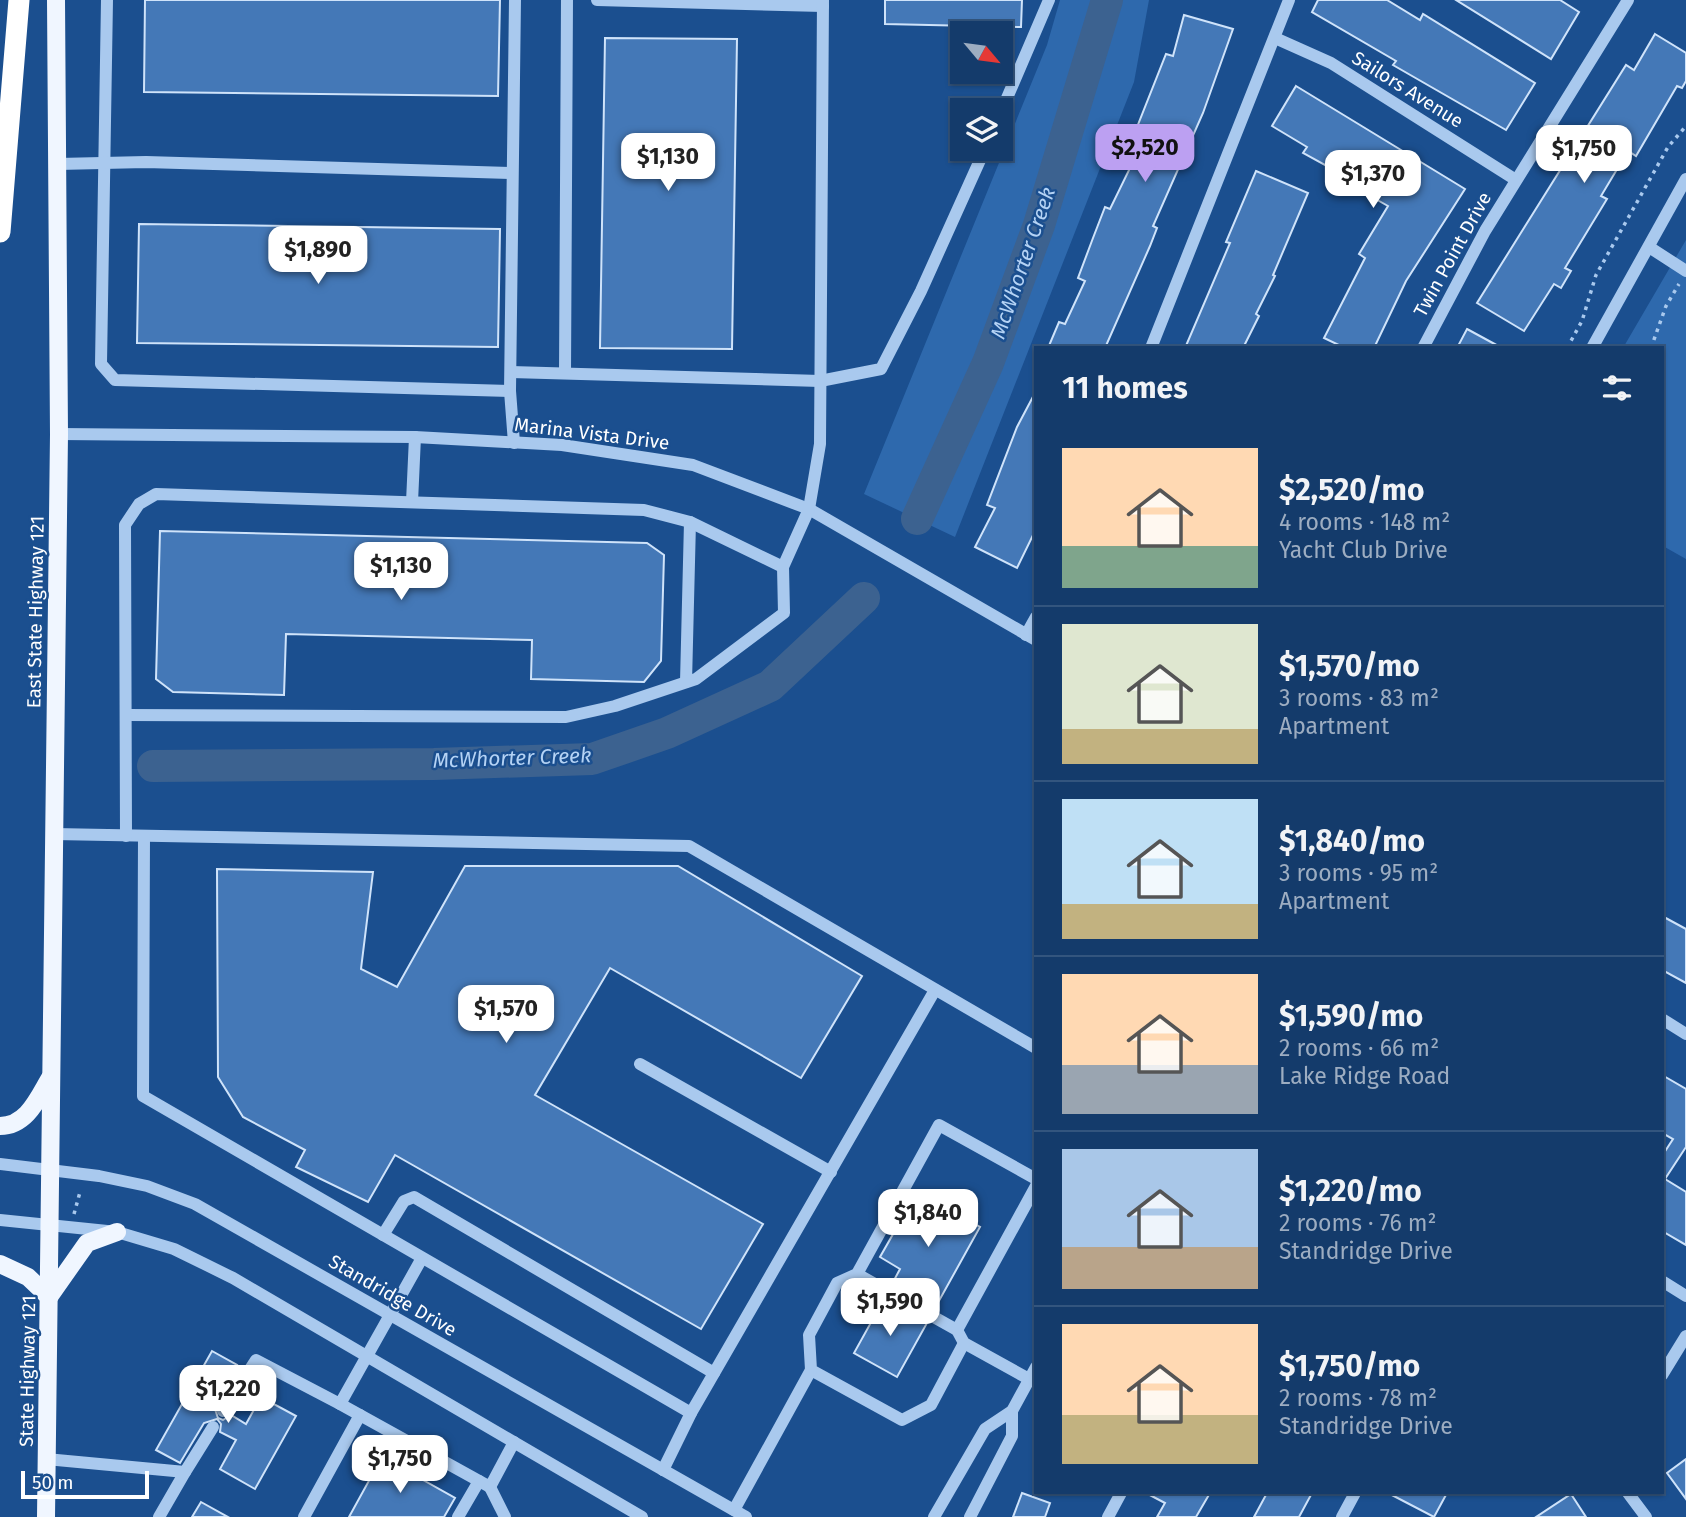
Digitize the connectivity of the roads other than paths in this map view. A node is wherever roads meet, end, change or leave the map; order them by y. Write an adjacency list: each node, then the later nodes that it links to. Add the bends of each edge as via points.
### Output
1 (19, 0): 19 (highway)
2 (56, 0): 15 (main road, East State Highway 121)
3 (107, 0): 14 (street)
4 (515, 0): 16 (street)
5 (567, 0): 26 (street)
6 (597, 0): 10 (street)
7 (1049, 0): 12 (street)
8 (1289, 0): 11 (street)
9 (1629, 0): 18 (street, Twin Point Drive)
10 (823, 3): 27 (street)
11 (1275, 38): 18 (street, Sailors Avenue, via 1331,64); 22 (street)
12 (1007, 98)
13 (980, 161): 27 (street, via 881,369)
14 (103, 163): 15 (street); 16 (street); 28 (street, via 101,364 115,380)
15 (58, 164): 29 (main road, East State Highway 121)
16 (510, 173): 25 (street)
17 (1686, 179): 20 (street)
18 (1516, 180): 23 (street, Twin Point Drive)
19 (0, 232)
20 (1649, 247): 21 (street); 24 (street)
21 (1684, 276)
22 (1152, 346)
23 (1424, 346)
24 (1593, 346)
25 (511, 372): 26 (street); 28 (street)
26 (565, 373): 27 (street)
27 (820, 381): 33 (street, via 820,444)
28 (510, 391): 31 (street)
29 (59, 434): 30 (street, Marina Vista Drive); 39 (main road, East State Highway 121)
30 (415, 437): 31 (street, Marina Vista Drive); 32 (street)
31 (514, 443): 33 (street, Marina Vista Drive, via 562,445 693,465)
32 (412, 502): 34 (street, via 645,510); 38 (street, via 156,494 139,504 125,525)
33 (809, 509): 35 (street); 36 (street, Marina Vista Drive)
34 (690, 522): 35 (street); 37 (street)
35 (783, 567): 37 (street, via 784,612)
36 (1031, 638)
37 (686, 682): 38 (street, via 566,718)
38 (126, 715): 40 (street)
39 (54, 834): 40 (street); 47 (main road, East State Highway 121)
40 (126, 835): 41 (street)
41 (145, 836): 42 (street, via 689,846); 57 (street, via 143,1096)
42 (935, 990): 45 (street); 51 (street)
43 (1664, 1020): 44 (street)
44 (1686, 1034)
45 (1034, 1047)
46 (640, 1064): 51 (street)
47 (50, 1078): 48 (main road, via 28,1115); 50 (main road, East State Highway 121)
48 (0, 1126)
49 (0, 1164): 50 (street, Standridge Drive)
50 (51, 1172): 55 (main road, East State Highway 121); 64 (street, Standridge Drive, via 147,1186 195,1203)
51 (831, 1172): 72 (street)
52 (1034, 1178): 60 (street, via 939,1125)
53 (1034, 1190): 65 (street)
54 (0, 1220): 55 (street)
55 (51, 1225): 56 (street); 63 (main road, State Highway 121)
56 (117, 1232): 63 (main road, via 87,1243); 68 (street, via 174,1249 209,1266)
57 (383, 1235): 58 (street); 72 (street, via 404,1201 414,1196)
58 (422, 1258): 64 (street); 77 (street)
59 (0, 1264): 63 (main road, via 28,1277)
60 (857, 1275): 65 (street); 69 (street, via 837,1283 808,1335)
61 (1664, 1283): 62 (street)
62 (1686, 1296)
63 (49, 1297): 81 (main road, State Highway 121)
64 (390, 1315): 68 (street); 82 (street, Standridge Drive)
65 (957, 1330): 67 (street)
66 (1686, 1336): 71 (street)
67 (964, 1343): 69 (street, via 931,1405 902,1420); 73 (street)
68 (367, 1356): 74 (street); 80 (street)
69 (811, 1370): 88 (street)
70 (1034, 1370): 73 (street)
71 (1664, 1372)
72 (714, 1373): 77 (street)
73 (1029, 1379): 76 (street)
74 (341, 1404): 75 (street, via 256,1360); 78 (street)
75 (223, 1411)
76 (1012, 1411): 96 (street, via 985,1429); 97 (street, via 1012,1436)
77 (691, 1413): 82 (street)
78 (360, 1415): 84 (street); 91 (street)
79 (213, 1427): 83 (street)
80 (514, 1442): 84 (street); 94 (street)
81 (47, 1459): 83 (street); 89 (main road, State Highway 121)
82 (663, 1470): 88 (street, Standridge Drive)
83 (185, 1472): 90 (street)
84 (484, 1484): 92 (street); 93 (street)
85 (1120, 1494): 98 (street)
86 (1354, 1494): 99 (street)
87 (1629, 1494): 100 (street)
88 (734, 1510): 95 (street, Standridge Drive)
89 (46, 1517)
90 (159, 1517)
91 (304, 1517)
92 (458, 1517)
93 (502, 1517)
94 (642, 1517)
95 (746, 1517)
96 (934, 1517)
97 (970, 1517)
98 (1108, 1517)
99 (1342, 1517)
100 (1646, 1517)

